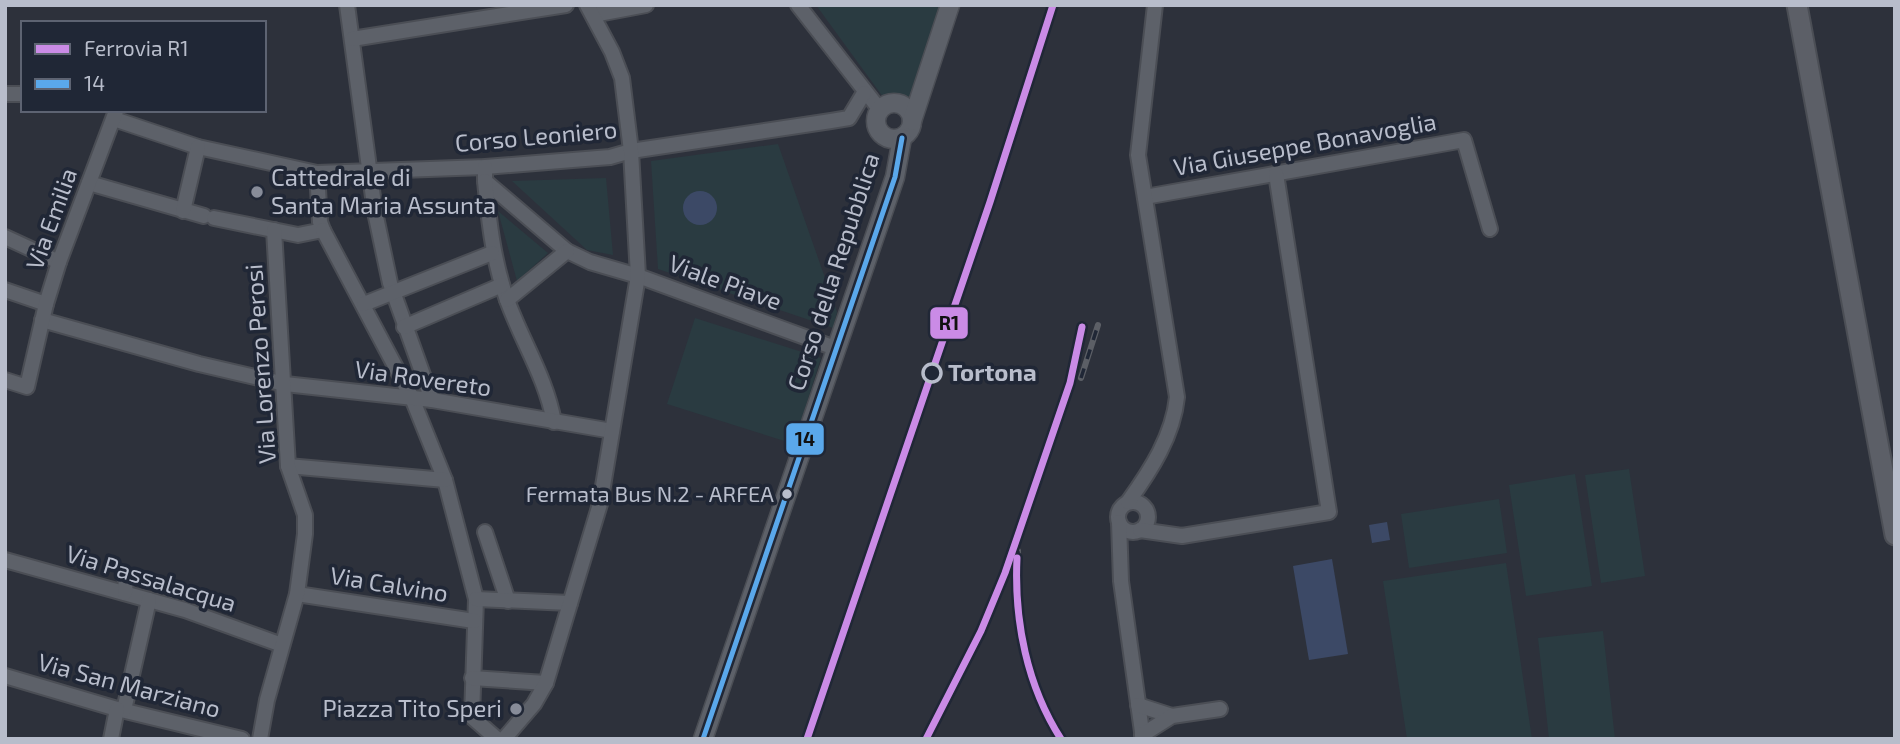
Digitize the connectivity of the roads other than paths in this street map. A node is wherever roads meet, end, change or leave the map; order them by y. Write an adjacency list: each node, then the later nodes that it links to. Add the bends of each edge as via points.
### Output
1 (346, 5): 9 (street)
2 (566, 5): 9 (street)
3 (646, 5): 8 (street)
4 (798, 5): 10 (street)
5 (950, 5): 13 (street)
6 (1155, 5): 22 (street, via 1138,155)
7 (1797, 5): 53 (main road)
8 (590, 10): 16 (street, via 622,78)
9 (352, 39): 17 (street)
10 (864, 93): 11 (street); 16 (street, Corso Leoniero, via 849,118)
11 (880, 110): 13 (street, via 900,104); 14 (street, via 876,121 880,133 890,139)
12 (115, 115): 15 (street, Corso Leoniero); 21 (street, Via Emilia)
13 (912, 121): 14 (street)
14 (902, 138): 40 (street, Corso della Repubblica, via 895,177)
15 (198, 147): 18 (street, Corso Leoniero); 23 (street)
16 (631, 151): 19 (street, Corso Leoniero); 31 (street)
17 (372, 172): 18 (street, Corso Leoniero); 19 (street, Corso Leoniero); 34 (street)
18 (317, 173): 26 (street)
19 (485, 174): 28 (street, Viale Piave); 29 (street)
20 (1276, 174): 22 (street, Via Giuseppe Bonavoglia); 24 (street, Via Giuseppe Bonavoglia, via 1464,140); 54 (street, via 1329,512)
21 (89, 183): 23 (street); 30 (street, Via Emilia)
22 (1145, 197): 49 (street, via 1177,397 1173,421)
23 (183, 211): 25 (street)
24 (1490, 229)
25 (274, 230): 26 (street, via 298,235); 42 (street, Via Lorenzo Perosi)
26 (323, 230): 37 (street)
27 (5, 237): 30 (street)
28 (567, 250): 31 (street, Viale Piave); 35 (street)
29 (492, 253): 32 (street); 34 (street)
30 (59, 262): 36 (street, Via Emilia)
31 (638, 276): 40 (street, Viale Piave); 46 (street)
32 (502, 285): 35 (street); 39 (street)
33 (5, 290): 36 (street)
34 (394, 292): 37 (street); 39 (street)
35 (507, 300): 45 (street, via 548,393)
36 (46, 304): 38 (street, Via Emilia)
37 (363, 304): 43 (street)
38 (42, 320): 41 (street, Via Emilia, via 27,387); 42 (street, Via Rovereto)
39 (404, 327): 44 (street)
40 (835, 348): 79 (street, Corso della Repubblica)
41 (5, 380)
42 (285, 384): 43 (street, Via Rovereto); 47 (street, Via Lorenzo Perosi)
43 (412, 398): 44 (street, Via Rovereto); 48 (street)
44 (432, 400): 45 (street, Via Rovereto)
45 (554, 422): 46 (street, Via Rovereto)
46 (612, 431): 63 (street, via 600,504)
47 (288, 466): 48 (street); 59 (street, Via Lorenzo Perosi, via 305,516)
48 (445, 481): 60 (street)
49 (1140, 506): 50 (street, via 1118,512); 51 (street, via 1147,523); 54 (street)
50 (1119, 522): 51 (street, via 1126,530); 56 (street)
51 (1138, 531): 54 (street); 56 (street)
52 (485, 532): 62 (street)
53 (1895, 535)
54 (1182, 536)
55 (5, 560): 58 (street, Via Passalacqua)
56 (1120, 564): 69 (street)
57 (126, 576): 58 (street)
58 (125, 593): 61 (street, Via Passalacqua)
59 (297, 594): 64 (street, Via Calvino); 65 (street, Via Lorenzo Perosi)
60 (476, 599): 62 (street); 64 (street)
61 (149, 600): 65 (street, Via Passalacqua); 71 (street)
62 (508, 601): 63 (street)
63 (570, 603): 68 (street)
64 (474, 621): 67 (street)
65 (282, 645): 76 (street, Via Lorenzo Perosi)
66 (5, 676): 71 (street, Via San Marziano)
67 (472, 678): 68 (street); 77 (street, via 472,717)
68 (546, 683): 78 (street)
69 (1138, 705): 72 (street); 73 (street)
70 (1220, 709): 72 (street)
71 (121, 710): 74 (street); 75 (street, Via San Marziano)
72 (1172, 716): 73 (street)
73 (1143, 737)
74 (111, 739)
75 (242, 739)
76 (260, 739)
77 (497, 739)
78 (504, 739)
79 (703, 739)

